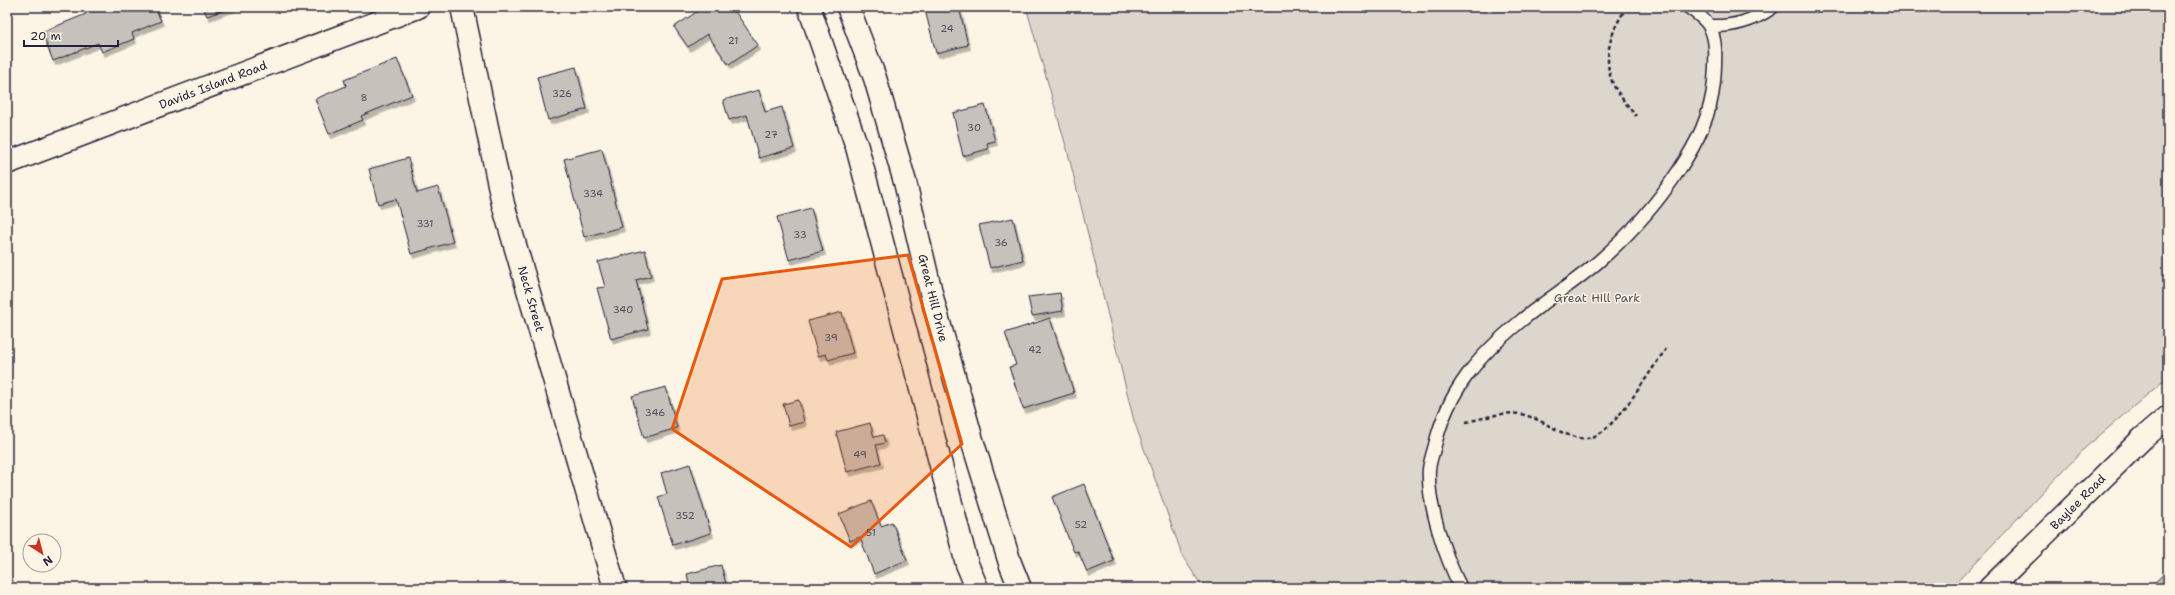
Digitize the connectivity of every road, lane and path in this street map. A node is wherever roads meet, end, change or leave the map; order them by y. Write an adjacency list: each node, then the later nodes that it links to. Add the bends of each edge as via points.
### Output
1 (418, 7): 10 (street, Davids Island Road)
2 (462, 7): 14 (street, Neck Street, via 503,204)
3 (809, 7): 15 (street, via 857,147 967,564)
4 (848, 7): 16 (street, Great Hill Drive, via 879,93 905,182 934,305 972,440)
5 (1626, 7): 9 (path, via 1617,21 1610,41 1608,66 1614,86)
6 (1688, 7): 8 (lane)
7 (1773, 7): 8 (lane, via 1757,18 1740,24)
8 (1709, 26): 13 (lane, via 1715,67 1709,110 1696,145 1638,224 1598,263 1522,320 1483,355 1456,388)
9 (1636, 116)
10 (7, 162)
11 (1666, 349): 13 (path, via 1614,420 1602,432 1590,438 1575,438 1540,420 1518,413 1464,423)
12 (2168, 417): 18 (street, Baylee Road, via 2143,438)
13 (1440, 424): 17 (lane, via 1429,469 1432,504 1443,544)
14 (615, 588)
15 (977, 588)
16 (1020, 588)
17 (1460, 588)
18 (1990, 588)

